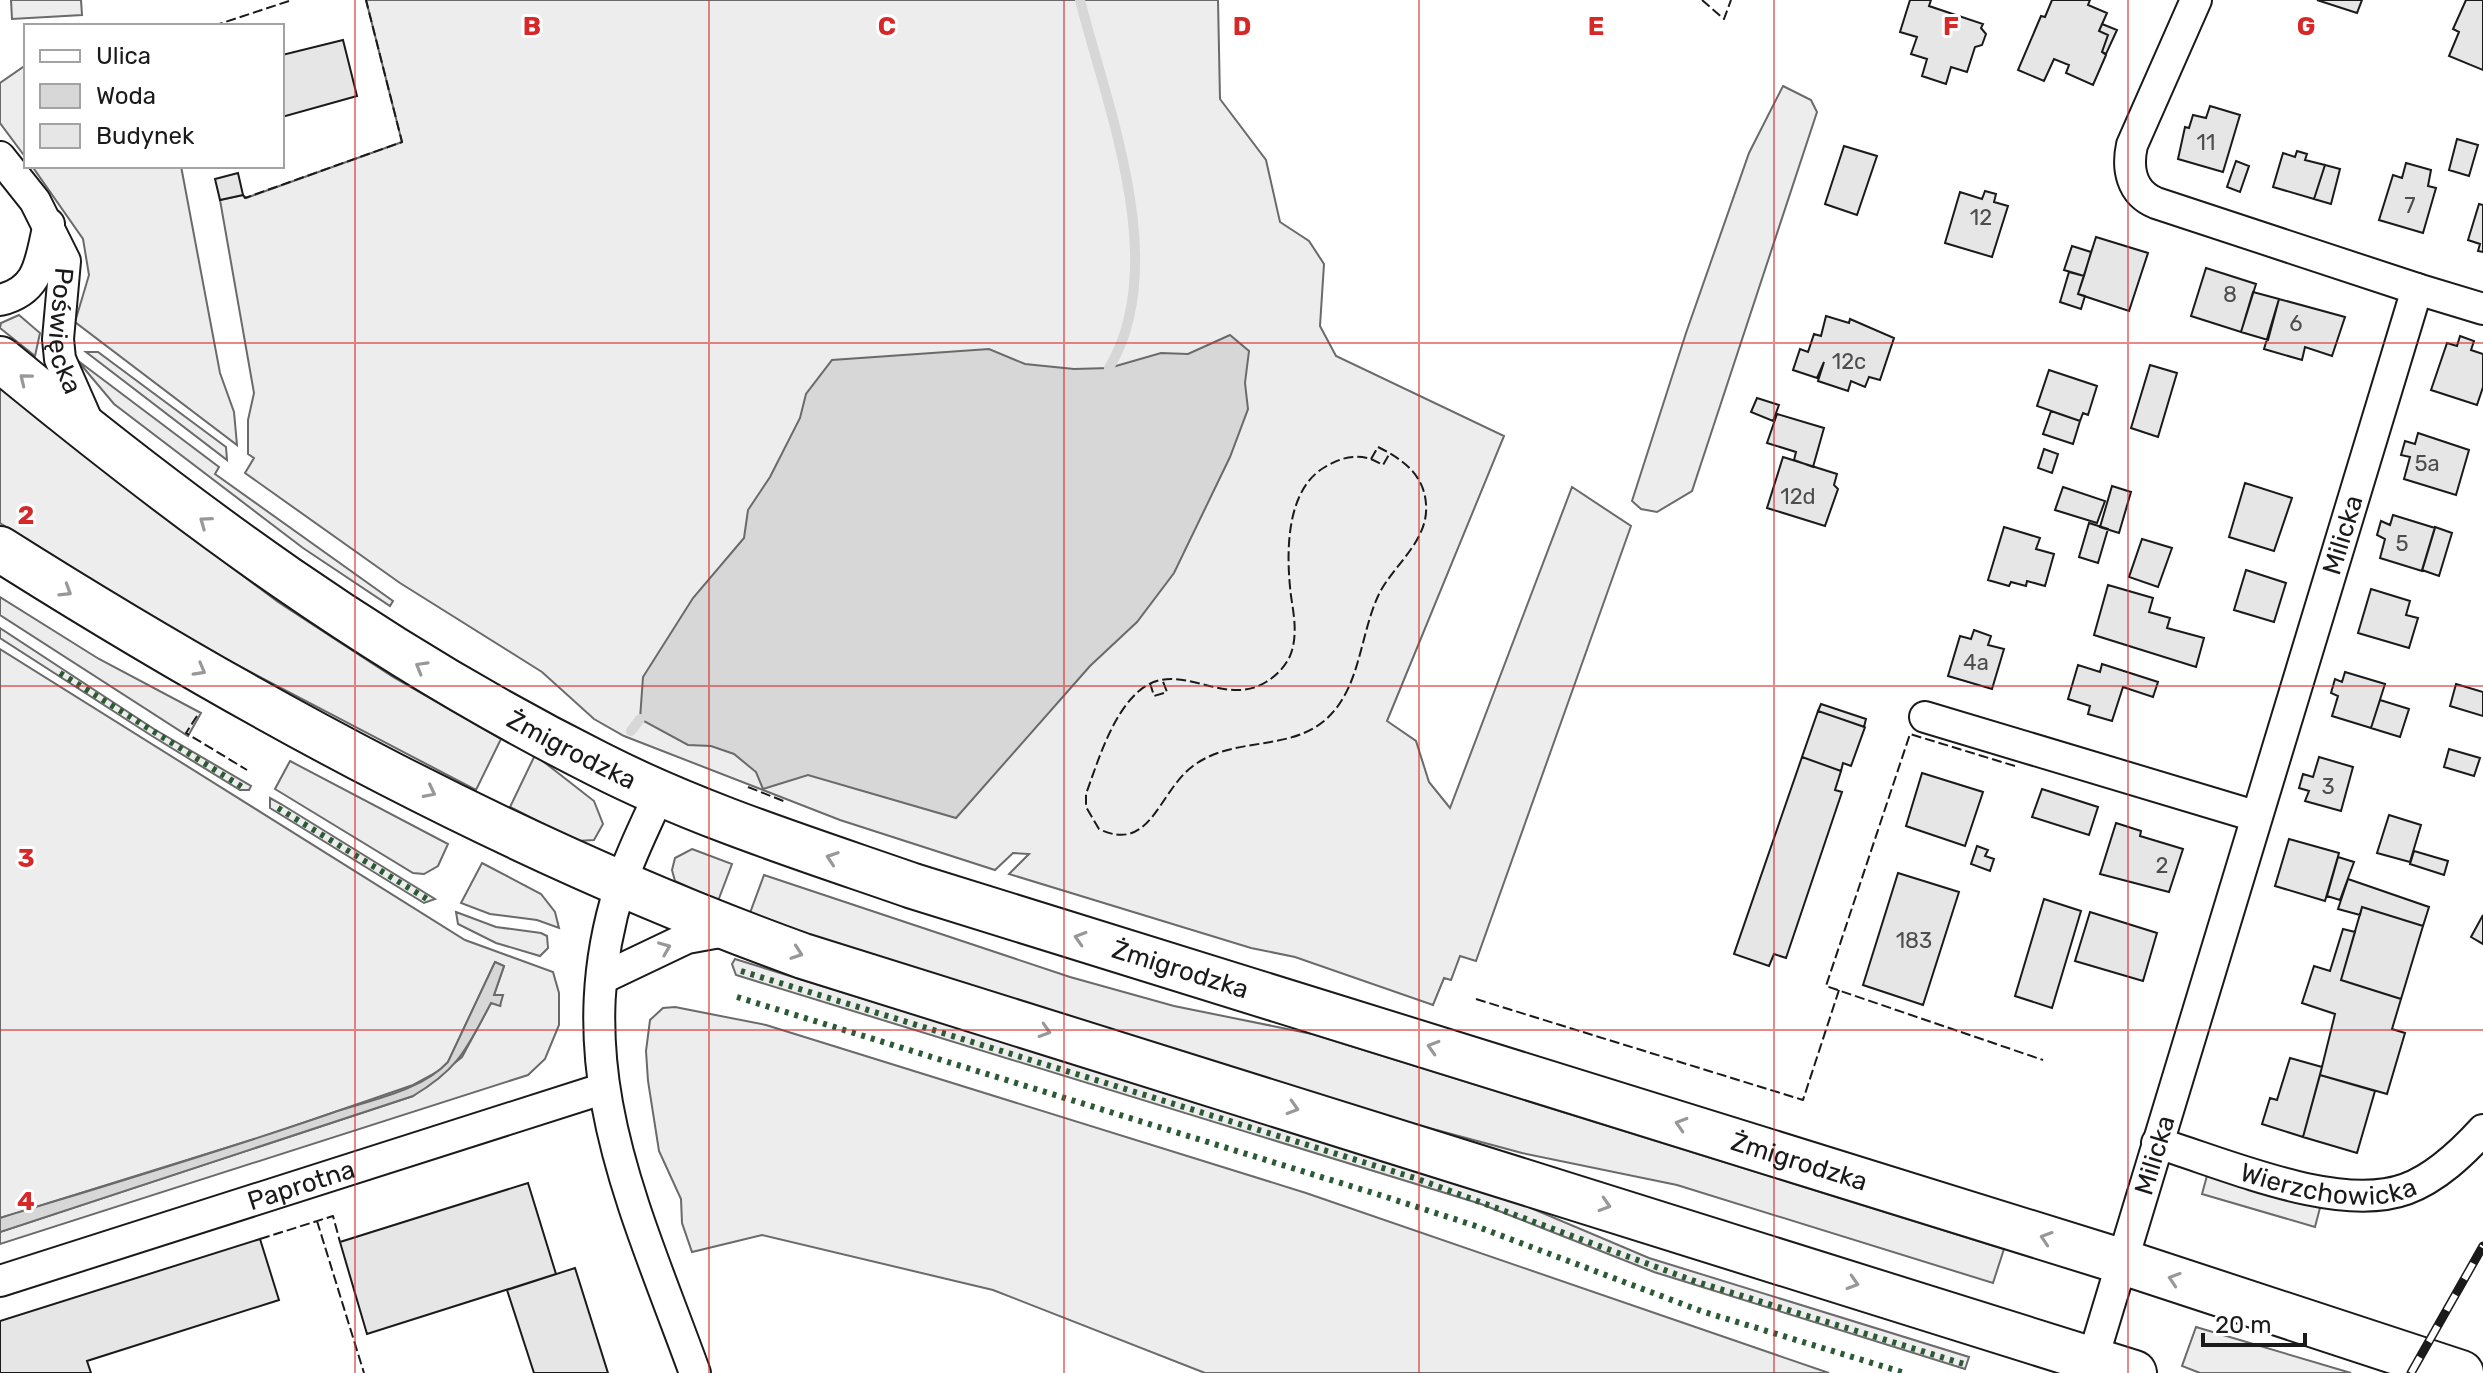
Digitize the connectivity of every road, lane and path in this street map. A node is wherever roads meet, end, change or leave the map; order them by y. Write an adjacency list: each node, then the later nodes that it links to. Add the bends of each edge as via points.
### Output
1 (2196, 0): 4 (street, via 2132,145 2132,179 2139,191 2156,203)
2 (0, 157): 3 (street, Poświęcka)
3 (49, 224): 5 (street, Poświęcka, via 33,280 24,291); 8 (street, Poświęcka, via 65,261 60,359)
4 (2417, 289): 6 (street); 12 (street, Milicka)
5 (0, 300)
6 (2483, 309)
7 (0, 359): 8 (main road, Żmigrodzka, one-way to 7)
8 (94, 434): 11 (main road, Żmigrodzka, one-way to 8, via 535,732 384,646 261,563)
9 (0, 549): 13 (main road, one-way to 13, via 132,633 297,724)
10 (1925, 717): 12 (street)
11 (660, 792): 13 (street); 19 (main road, Żmigrodzka, one-way to 11, via 913,886)
12 (2255, 816): 18 (street, Milicka)
13 (620, 884): 14 (main road); 15 (street)
14 (732, 930): 15 (street, one-way to 14, via 687,938); 21 (main road, one-way to 21)
15 (603, 978): 16 (street, via 598,1047)
16 (602, 1089): 20 (street, Paprotna); 22 (street, via 633,1208)
17 (2483, 1130): 18 (street, Wierzchowicka, via 2440,1170 2405,1189 2370,1194 2306,1190)
18 (2157, 1143): 19 (street, Milicka)
19 (2120, 1261): 21 (street, Milicka); 24 (main road, Żmigrodzka, one-way to 19)
20 (0, 1281)
21 (2093, 1358): 23 (main road)
22 (695, 1373)
23 (2134, 1373)
24 (2461, 1373)

